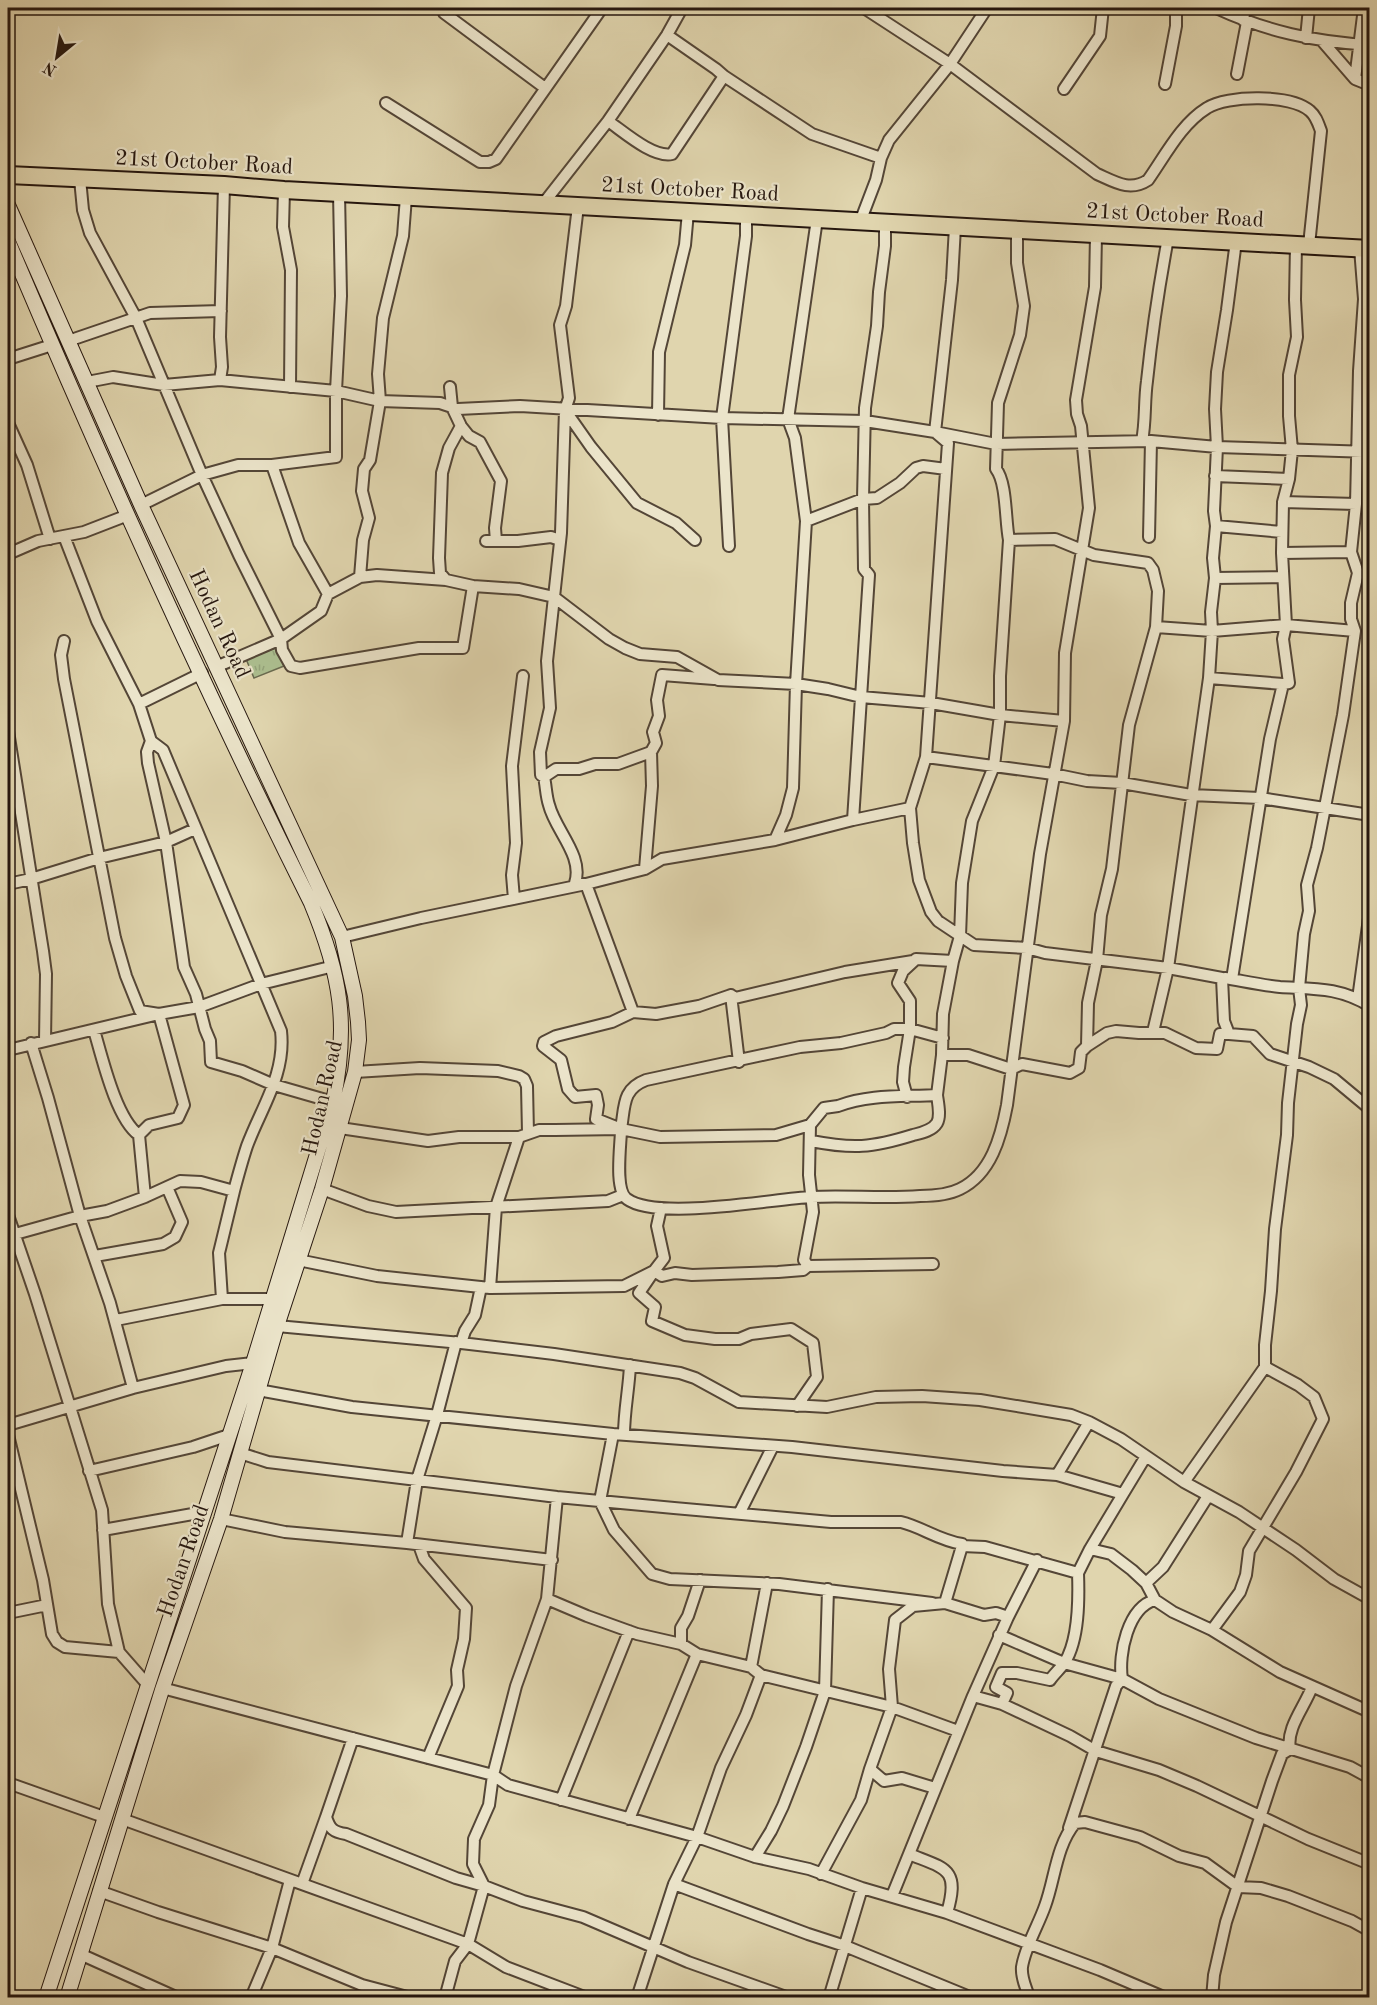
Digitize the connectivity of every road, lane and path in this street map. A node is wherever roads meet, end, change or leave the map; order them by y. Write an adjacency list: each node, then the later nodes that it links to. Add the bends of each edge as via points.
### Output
1 (602, 8): 23 (street)
2 (682, 8): 13 (street)
3 (864, 8): 17 (street)
4 (987, 8): 17 (street)
5 (1103, 8): 24 (street, via 1100,36)
6 (1176, 8): 21 (street)
7 (1216, 8): 12 (street)
8 (1245, 8): 12 (street)
9 (1309, 8): 14 (street)
10 (1364, 8): 16 (street)
11 (444, 13): 23 (street)
12 (1245, 21): 14 (street); 18 (street)
13 (667, 35): 19 (street); 26 (street)
14 (1306, 38): 15 (street)
15 (1323, 42): 16 (street); 20 (street)
16 (1364, 45): 20 (street)
17 (950, 64): 27 (street, via 889,140); 48 (street, via 1098,174 1122,186 1148,180 1183,130 1212,105 1243,98 1302,105 1316,116 1321,131)
18 (1237, 74)
19 (724, 76): 26 (street, via 672,154 656,153); 27 (street, via 812,134)
20 (1355, 79): 22 (street)
21 (1165, 84)
22 (1370, 85)
23 (544, 88): 25 (street, via 496,159 489,162 480,162)
24 (1064, 89)
25 (386, 103)
26 (608, 121): 34 (street)
27 (880, 158): 40 (street)
28 (8, 175): 29 (main road, 21st October Road)
29 (80, 179): 30 (main road, 21st October Road); 51 (street, via 82,210 90,233)
30 (224, 185): 31 (main road, 21st October Road); 50 (street)
31 (284, 190): 32 (main road, 21st October Road); 58 (street, via 282,227 291,270)
32 (339, 193): 33 (main road, 21st October Road); 60 (street, via 341,296)
33 (405, 197): 34 (main road, 21st October Road); 61 (street, via 403,236 383,318)
34 (543, 204): 36 (main road, 21st October Road)
35 (8, 205): 52 (main road, Hodan Road)
36 (578, 206): 37 (main road, 21st October Road); 63 (street, via 566,306 560,325 569,398)
37 (688, 212): 38 (main road, 21st October Road); 64 (street, via 685,245 659,352)
38 (746, 215): 39 (main road, 21st October Road); 65 (street)
39 (817, 219): 40 (main road, 21st October Road); 66 (street)
40 (860, 222): 41 (main road, 21st October Road)
41 (885, 223): 42 (main road, 21st October Road); 67 (street)
42 (955, 227): 43 (main road, 21st October Road); 70 (street)
43 (1017, 230): 44 (main road, 21st October Road); 73 (street, via 1017,263 1024,306 1020,335 998,403)
44 (1096, 235): 45 (main road, 21st October Road); 72 (street, via 1095,287 1076,400)
45 (1167, 238): 47 (main road, 21st October Road); 71 (street, via 1145,398)
46 (8, 241): 53 (main road, Hodan Road)
47 (1236, 241): 48 (main road, 21st October Road); 74 (street, via 1217,372)
48 (1303, 245): 49 (main road, 21st October Road); 75 (street, via 1294,300 1297,337 1288,375)
49 (1365, 249): 76 (street)
50 (221, 310): 51 (street, via 150,313); 55 (street)
51 (136, 318): 52 (street); 57 (street)
52 (68, 341): 56 (main road, Hodan Road)
53 (52, 345): 54 (street); 87 (main road, Hodan Road)
54 (8, 359)
55 (220, 380): 57 (street); 58 (street)
56 (87, 382): 57 (street, via 113,377); 86 (main road, Hodan Road)
57 (164, 385): 80 (street)
58 (290, 387): 60 (street)
59 (450, 387): 62 (street)
60 (336, 392): 61 (street); 78 (street, via 336,457)
61 (380, 401): 62 (street, via 441,403); 104 (street, via 370,460 364,469 362,491 369,518)
62 (452, 407): 63 (street); 69 (street)
63 (565, 410): 64 (street); 94 (street); 95 (street, via 637,503 676,524)
64 (658, 415): 65 (street)
65 (722, 418): 66 (street); 97 (street)
66 (788, 419): 67 (street); 88 (street, via 795,438)
67 (865, 421): 70 (street); 83 (street)
68 (8, 423): 93 (street, via 27,465)
69 (461, 426): 94 (street, via 480,442 501,481 491,541 551,537); 107 (street, via 442,472 439,558 440,573)
70 (935, 432): 73 (street); 79 (street, via 948,443)
71 (1147, 441): 72 (street); 74 (street); 92 (street)
72 (1081, 443): 73 (street); 98 (street, via 1089,508)
73 (996, 444): 96 (street, via 996,469 1002,476)
74 (1217, 447): 75 (street); 81 (street)
75 (1292, 450): 76 (street); 82 (street)
76 (1358, 451): 77 (street); 85 (street)
77 (1370, 452)
78 (272, 465): 80 (street, via 238,465); 109 (street, via 299,543)
79 (946, 469): 83 (street, via 923,465 876,498); 125 (street)
80 (201, 475): 86 (street); 115 (street)
81 (1215, 476): 82 (street); 89 (street)
82 (1289, 479): 84 (street)
83 (863, 499): 88 (street); 124 (street, via 864,569 869,574)
84 (1283, 502): 85 (street); 90 (street)
85 (1356, 504): 99 (street)
86 (141, 505): 117 (main road, Hodan Road)
87 (128, 515): 91 (street); 118 (main road, Hodan Road)
88 (806, 521): 122 (street)
89 (1216, 526): 90 (street); 106 (street)
90 (1282, 532): 100 (street)
91 (64, 536): 93 (street); 126 (street, via 97,621)
92 (1149, 537)
93 (50, 539): 101 (street)
94 (560, 540): 110 (street)
95 (695, 540)
96 (1009, 540): 98 (street, via 1055,539); 127 (street)
97 (729, 546)
98 (1082, 550): 112 (street, via 1148,563 1158,591); 128 (street, via 1065,653)
99 (1351, 552): 100 (street); 102 (street)
100 (1282, 553): 105 (street)
101 (8, 554)
102 (1358, 573): 103 (street); 114 (street, via 1351,603)
103 (1370, 575)
104 (360, 577): 107 (street); 109 (street)
105 (1283, 577): 106 (street); 111 (street)
106 (1215, 578): 113 (street)
107 (446, 580): 108 (street)
108 (473, 586): 110 (street); 115 (street, via 463,648 419,648 300,668 291,666)
109 (328, 594): 115 (street, via 321,611)
110 (554, 597): 121 (street, via 625,648 640,654 677,657); 135 (street, via 547,661 550,708 539,763)
111 (1286, 625): 113 (street); 114 (street); 123 (street, via 1282,639 1289,683)
112 (1156, 627): 113 (street); 136 (street, via 1129,725)
113 (1212, 631): 120 (street)
114 (1355, 631): 140 (street)
115 (281, 639): 117 (street)
116 (64, 641): 146 (street, via 64,679)
117 (216, 667): 154 (main road, Hodan Road)
118 (202, 673): 126 (street); 159 (main road, Hodan Road, via 311,903)
119 (523, 676): 151 (street, via 512,766)
120 (1209, 678): 123 (street); 137 (street)
121 (723, 680): 122 (street); 131 (street, via 662,675 657,700 659,716 653,732 656,743)
122 (796, 684): 124 (street); 144 (street, via 793,788)
123 (1283, 684): 138 (street)
124 (861, 697): 125 (street); 142 (street)
125 (931, 703): 127 (street); 132 (street)
126 (139, 704): 130 (street)
127 (1000, 715): 128 (street); 133 (street)
128 (1064, 721): 134 (street)
129 (8, 731): 148 (street)
130 (151, 741): 143 (street, via 163,750); 145 (street, via 148,763)
131 (651, 752): 135 (street, via 610,765 556,769); 147 (street)
132 (926, 757): 133 (street); 139 (street)
133 (994, 766): 134 (street); 153 (street, via 972,821 962,883)
134 (1053, 774): 136 (street); 155 (street)
135 (544, 777): 150 (street, via 548,804 576,861 575,883)
136 (1122, 783): 137 (street); 156 (street)
137 (1191, 795): 138 (street); 160 (street)
138 (1260, 798): 140 (street); 161 (street)
139 (910, 808): 142 (street); 153 (street, via 919,880 931,912)
140 (1325, 808): 141 (street); 163 (street, via 1307,885 1309,911)
141 (1370, 815)
142 (853, 820): 144 (street)
143 (195, 829): 145 (street); 162 (street)
144 (775, 840): 147 (street, via 662,859)
145 (166, 842): 146 (street); 167 (street, via 182,958)
146 (99, 858): 148 (street); 169 (street, via 126,976 140,1011)
147 (645, 869): 150 (street)
148 (31, 879): 149 (street); 175 (street, via 46,974)
149 (8, 884)
150 (586, 884): 151 (street); 168 (street)
151 (514, 899): 154 (street)
152 (1370, 911): 165 (street)
153 (960, 936): 155 (street, via 974,945); 158 (street)
154 (342, 937): 183 (main road, Hodan Road, via 358,1022)
155 (1027, 948): 156 (street); 182 (street)
156 (1097, 960): 160 (street); 177 (street, via 1088,1003)
157 (913, 961): 158 (street); 164 (street, via 845,972 735,998); 170 (street, via 898,983 910,1001)
158 (953, 961): 174 (street, via 943,1014)
159 (334, 966): 162 (street); 187 (main road, Hodan Road, via 342,1043)
160 (1168, 968): 161 (street); 172 (street)
161 (1227, 979): 163 (street); 173 (street, via 1224,1021)
162 (261, 984): 167 (street); 184 (street, via 283,1045)
163 (1299, 988): 165 (street, via 1323,988); 180 (street, via 1301,1005)
164 (731, 994): 168 (street, via 699,1006 656,1014); 181 (street)
165 (1358, 999): 166 (street)
166 (1370, 1006)
167 (199, 1007): 169 (street); 184 (street, via 210,1041 211,1062)
168 (633, 1012): 191 (street, via 612,1022 550,1038 543,1044 561,1060 568,1089 575,1097 596,1095 596,1119)
169 (159, 1014): 171 (street); 192 (street, via 184,1105 178,1118 149,1125)
170 (910, 1029): 174 (street); 181 (street, via 800,1047); 186 (street, via 903,1082)
171 (94, 1030): 175 (street); 192 (street, via 120,1109)
172 (1153, 1032): 173 (street, via 1166,1033 1196,1048 1217,1049 1220,1034); 177 (street, via 1116,1031)
173 (1229, 1034): 180 (street, via 1252,1036 1270,1054)
174 (943, 1038): 179 (street)
175 (45, 1041): 176 (street)
176 (31, 1044): 178 (street); 204 (street)
177 (1087, 1046): 182 (street, via 1081,1052 1079,1068 1070,1073 1022,1064)
178 (8, 1050)
179 (942, 1054): 182 (street, via 968,1055); 185 (street)
180 (1293, 1061): 188 (street, via 1334,1079); 219 (street)
181 (739, 1062): 191 (street, via 634,1084)
182 (1011, 1069): 200 (street, via 1002,1131 983,1170 970,1184 941,1195)
183 (355, 1072): 190 (main road, Hodan Road); 193 (street, via 420,1068 498,1071 519,1076 527,1086)
184 (274, 1085): 187 (street); 197 (street, via 247,1147)
185 (937, 1095): 186 (street); 194 (street, via 939,1120 927,1131 861,1148)
186 (907, 1096): 189 (street, via 883,1095 824,1108)
187 (333, 1102): 213 (main road, Hodan Road)
188 (1370, 1109)
189 (810, 1125): 191 (street, via 776,1134 681,1137); 194 (street)
190 (340, 1128): 193 (street, via 428,1141); 196 (main road, Hodan Road)
191 (621, 1129): 193 (street, via 539,1130); 198 (street, via 619,1169)
192 (139, 1135): 199 (street)
193 (524, 1135): 201 (street)
194 (811, 1141): 200 (street)
195 (167, 1187): 197 (street, via 180,1180); 199 (street); 206 (street, via 182,1222 175,1237 163,1244)
196 (322, 1190): 201 (street, via 396,1212); 207 (main road, Hodan Road)
197 (234, 1191): 212 (street, via 219,1253)
198 (623, 1195): 201 (street, via 608,1202); 202 (street, via 642,1205)
199 (145, 1197): 204 (street)
200 (812, 1197): 202 (street); 209 (street, via 804,1260)
201 (496, 1207): 211 (street)
202 (661, 1208): 210 (street, via 657,1226 664,1258)
203 (8, 1215): 205 (street)
204 (80, 1216): 205 (street); 206 (street)
205 (11, 1236): 222 (street, via 35,1294)
206 (95, 1256): 214 (street)
207 (298, 1260): 211 (street, via 377,1276); 215 (main road, Hodan Road)
208 (933, 1264): 209 (street)
209 (808, 1266): 210 (street, via 778,1272 662,1276)
210 (654, 1271): 211 (street, via 624,1286); 223 (street, via 639,1293 655,1306 652,1321 685,1335 715,1339 739,1339 791,1329 813,1343 817,1377)
211 (485, 1287): 216 (street)
212 (222, 1299): 213 (street); 214 (street)
213 (273, 1299): 217 (main road, Hodan Road)
214 (116, 1320): 220 (street)
215 (277, 1326): 216 (street); 221 (main road, Hodan Road)
216 (459, 1343): 218 (street); 224 (street)
217 (253, 1363): 220 (street); 228 (main road, Hodan Road)
218 (630, 1365): 223 (street, via 695,1378 739,1402); 229 (street, via 629,1391)
219 (1265, 1367): 236 (street); 244 (street, via 1299,1384 1314,1397 1323,1419)
220 (133, 1388): 222 (street)
221 (258, 1390): 224 (street, via 352,1407); 231 (main road, Hodan Road)
222 (69, 1406): 226 (street); 233 (street)
223 (797, 1406): 225 (street, via 826,1407 876,1397 922,1396 1014,1405)
224 (437, 1415): 229 (street); 235 (street)
225 (1089, 1422): 232 (street); 234 (street)
226 (8, 1425)
227 (8, 1435): 262 (street)
228 (229, 1435): 233 (street); 241 (main road, Hodan Road)
229 (618, 1435): 230 (street); 240 (street)
230 (773, 1446): 234 (street); 242 (street)
231 (240, 1453): 235 (street, via 268,1462); 243 (main road, Hodan Road)
232 (1146, 1456): 236 (street); 237 (street)
233 (89, 1471): 245 (street, via 102,1510)
234 (1057, 1475): 237 (street)
235 (417, 1480): 239 (street); 246 (street)
236 (1184, 1482): 238 (street)
237 (1122, 1494): 249 (street)
238 (1208, 1496): 244 (street); 255 (street, via 1163,1567)
239 (557, 1497): 240 (street); 250 (street)
240 (600, 1501): 242 (street); 253 (street, via 614,1530 652,1574)
241 (204, 1512): 245 (street); 275 (main road, Hodan Road)
242 (740, 1512): 248 (street, via 831,1522 901,1522)
243 (221, 1519): 246 (street, via 285,1532); 277 (main road, Hodan Road)
244 (1262, 1528): 258 (street, via 1334,1579); 265 (street, via 1249,1551 1240,1592)
245 (103, 1530): 269 (street, via 108,1604)
246 (407, 1543): 247 (street)
247 (419, 1545): 250 (street); 287 (street, via 424,1558 466,1608 458,1686)
248 (962, 1546): 251 (street, via 985,1547); 261 (street)
249 (1090, 1549): 252 (street); 255 (street, via 1111,1554)
250 (552, 1560): 257 (street)
251 (1037, 1560): 252 (street); 264 (street)
252 (1078, 1573): 271 (street, via 1075,1634)
253 (700, 1580): 254 (street); 268 (street, via 681,1628)
254 (767, 1583): 256 (street); 272 (street)
255 (1146, 1584): 259 (street)
256 (828, 1589): 260 (street); 278 (street)
257 (547, 1599): 266 (street); 289 (street, via 516,1686)
258 (1370, 1599)
259 (1155, 1600): 265 (street); 274 (street, via 1140,1608 1128,1631 1120,1668)
260 (932, 1603): 261 (street); 281 (street, via 913,1606 895,1620 889,1669)
261 (945, 1603): 264 (street, via 984,1616 996,1613)
262 (47, 1605): 263 (street); 269 (street, via 57,1642 65,1647)
263 (8, 1613)
264 (1008, 1617): 267 (street)
265 (1212, 1630): 276 (street)
266 (629, 1631): 268 (street); 293 (street)
267 (999, 1635): 271 (street); 279 (street)
268 (681, 1644): 270 (street)
269 (119, 1652): 275 (street)
270 (697, 1654): 272 (street); 297 (street)
271 (1064, 1663): 274 (street); 280 (street, via 1050,1680 1002,1673 996,1687 1007,1693)
272 (750, 1667): 273 (street)
273 (761, 1675): 278 (street); 300 (street, via 721,1768)
274 (1122, 1679): 285 (street, via 1159,1699); 286 (street, via 1116,1686)
275 (147, 1684): 295 (main road, Hodan Road)
276 (1312, 1687): 282 (street); 285 (street, via 1287,1738)
277 (162, 1690): 284 (street); 298 (main road, Hodan Road)
278 (825, 1691): 281 (street); 302 (street, via 783,1806)
279 (972, 1695): 280 (street); 283 (street)
280 (1002, 1704): 286 (street)
281 (892, 1707): 283 (street); 288 (street)
282 (1370, 1712)
283 (958, 1731): 292 (street)
284 (353, 1738): 287 (street); 296 (street)
285 (1290, 1749): 290 (street, via 1350,1767); 294 (street, via 1282,1754)
286 (1096, 1751): 294 (street, via 1159,1770); 299 (street)
287 (428, 1758): 289 (street)
288 (870, 1770): 292 (street, via 884,1781 903,1778); 304 (street, via 861,1800)
289 (493, 1775): 293 (street, via 508,1785); 308 (street, via 489,1805 476,1832 473,1852 473,1864)
290 (1370, 1778)
291 (8, 1783): 295 (street)
292 (936, 1788): 301 (street)
293 (561, 1800): 297 (street)
294 (1261, 1816): 303 (street); 309 (street)
295 (104, 1817): 321 (main road, Hodan Road)
296 (326, 1817): 306 (street); 308 (street, via 335,1832)
297 (628, 1819): 300 (street)
298 (122, 1820): 305 (street); 311 (main road, Hodan Road)
299 (1068, 1832): 309 (street, via 1075,1823 1085,1822 1140,1837 1179,1856 1205,1863); 316 (street)
300 (697, 1837): 302 (street); 307 (street)
301 (909, 1854): 312 (street); 313 (street, via 947,1872 954,1886)
302 (755, 1857): 304 (street)
303 (1370, 1864)
304 (821, 1874): 310 (street)
305 (290, 1880): 306 (street); 318 (street)
306 (302, 1884): 315 (street)
307 (674, 1884): 317 (street); 319 (street)
308 (484, 1886): 315 (street); 319 (street, via 583,1917)
309 (1238, 1887): 314 (street, via 1261,1888 1288,1896); 334 (street, via 1226,1922)
310 (862, 1888): 312 (street); 317 (street)
311 (99, 1891): 318 (street); 320 (main road, Hodan Road)
312 (892, 1896): 313 (street)
313 (948, 1913): 316 (street)
314 (1370, 1931)
315 (468, 1944): 326 (street, via 455,1961); 327 (street, via 506,1967)
316 (1030, 1944): 332 (street, via 1022,1966 1028,1994); 333 (street)
317 (845, 1946): 330 (street); 331 (street)
318 (272, 1948): 324 (street); 325 (street, via 362,1985)
319 (654, 1948): 328 (street); 329 (street)
320 (80, 1954): 322 (main road, Hodan Road); 323 (street)
321 (46, 1998)
322 (67, 1998)
323 (178, 1998)
324 (251, 1998)
325 (411, 1998)
326 (445, 1998)
327 (587, 1998)
328 (637, 1998)
329 (789, 1998)
330 (829, 1998)
331 (972, 1998)
332 (1024, 1998)
333 (1166, 1998)
334 (1212, 1998)

